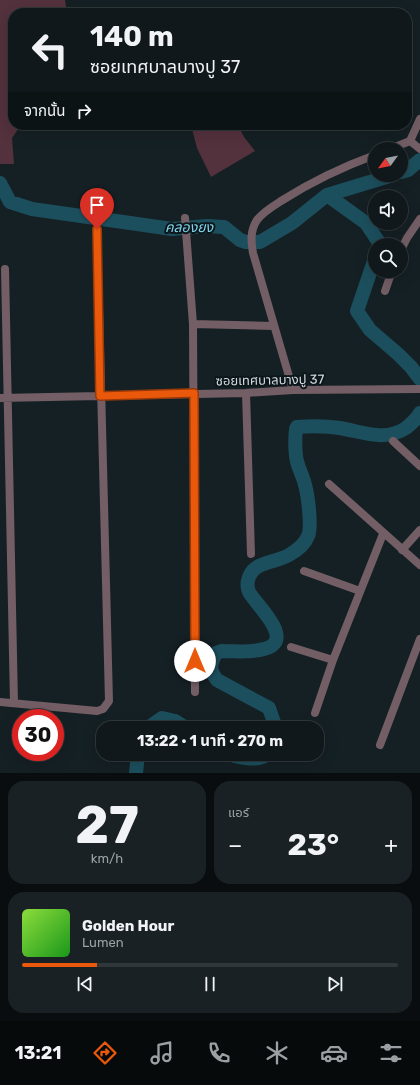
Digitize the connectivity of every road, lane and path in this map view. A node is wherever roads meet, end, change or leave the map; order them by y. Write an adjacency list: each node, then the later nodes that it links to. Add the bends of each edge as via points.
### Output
1 (420, 119): 2 (street)
2 (410, 141): 3 (street)
3 (419, 148)
4 (368, 158): 13 (street, via 303,188 257,220 250,235)
5 (185, 218): 12 (street)
6 (420, 219): 8 (street)
7 (97, 229): 18 (street)
8 (407, 238)
9 (5, 270): 19 (street)
10 (390, 278): 11 (street)
11 (385, 291)
12 (193, 324): 13 (street); 17 (street)
13 (274, 326): 14 (street)
14 (293, 390): 15 (street, ซอยเทศบาลบางปู 37); 16 (street, ซอยเทศบาลบางปู 37)
15 (418, 390)
16 (246, 392): 17 (street, ซอยเทศบาลบางปู 37); 26 (street)
17 (194, 393): 18 (street, ซอยเทศบาลบางปู 37); 33 (street)
18 (100, 396): 19 (street, ซอยเทศบาลบางปู 37); 35 (street, via 109,701 103,709 97,711)
19 (4, 398): 35 (street)
20 (393, 441): 21 (street)
21 (420, 466)
22 (329, 484): 24 (street)
23 (420, 530): 25 (street)
24 (383, 534): 25 (street); 29 (street)
25 (402, 550): 27 (street)
26 (251, 554)
27 (420, 565)
28 (304, 571): 29 (street)
29 (360, 591): 32 (street)
30 (420, 639): 37 (street)
31 (290, 647): 32 (street)
32 (333, 660): 36 (street)
33 (195, 692)
34 (0, 702): 35 (street)
35 (14, 703)
36 (315, 713)
37 (380, 745)

